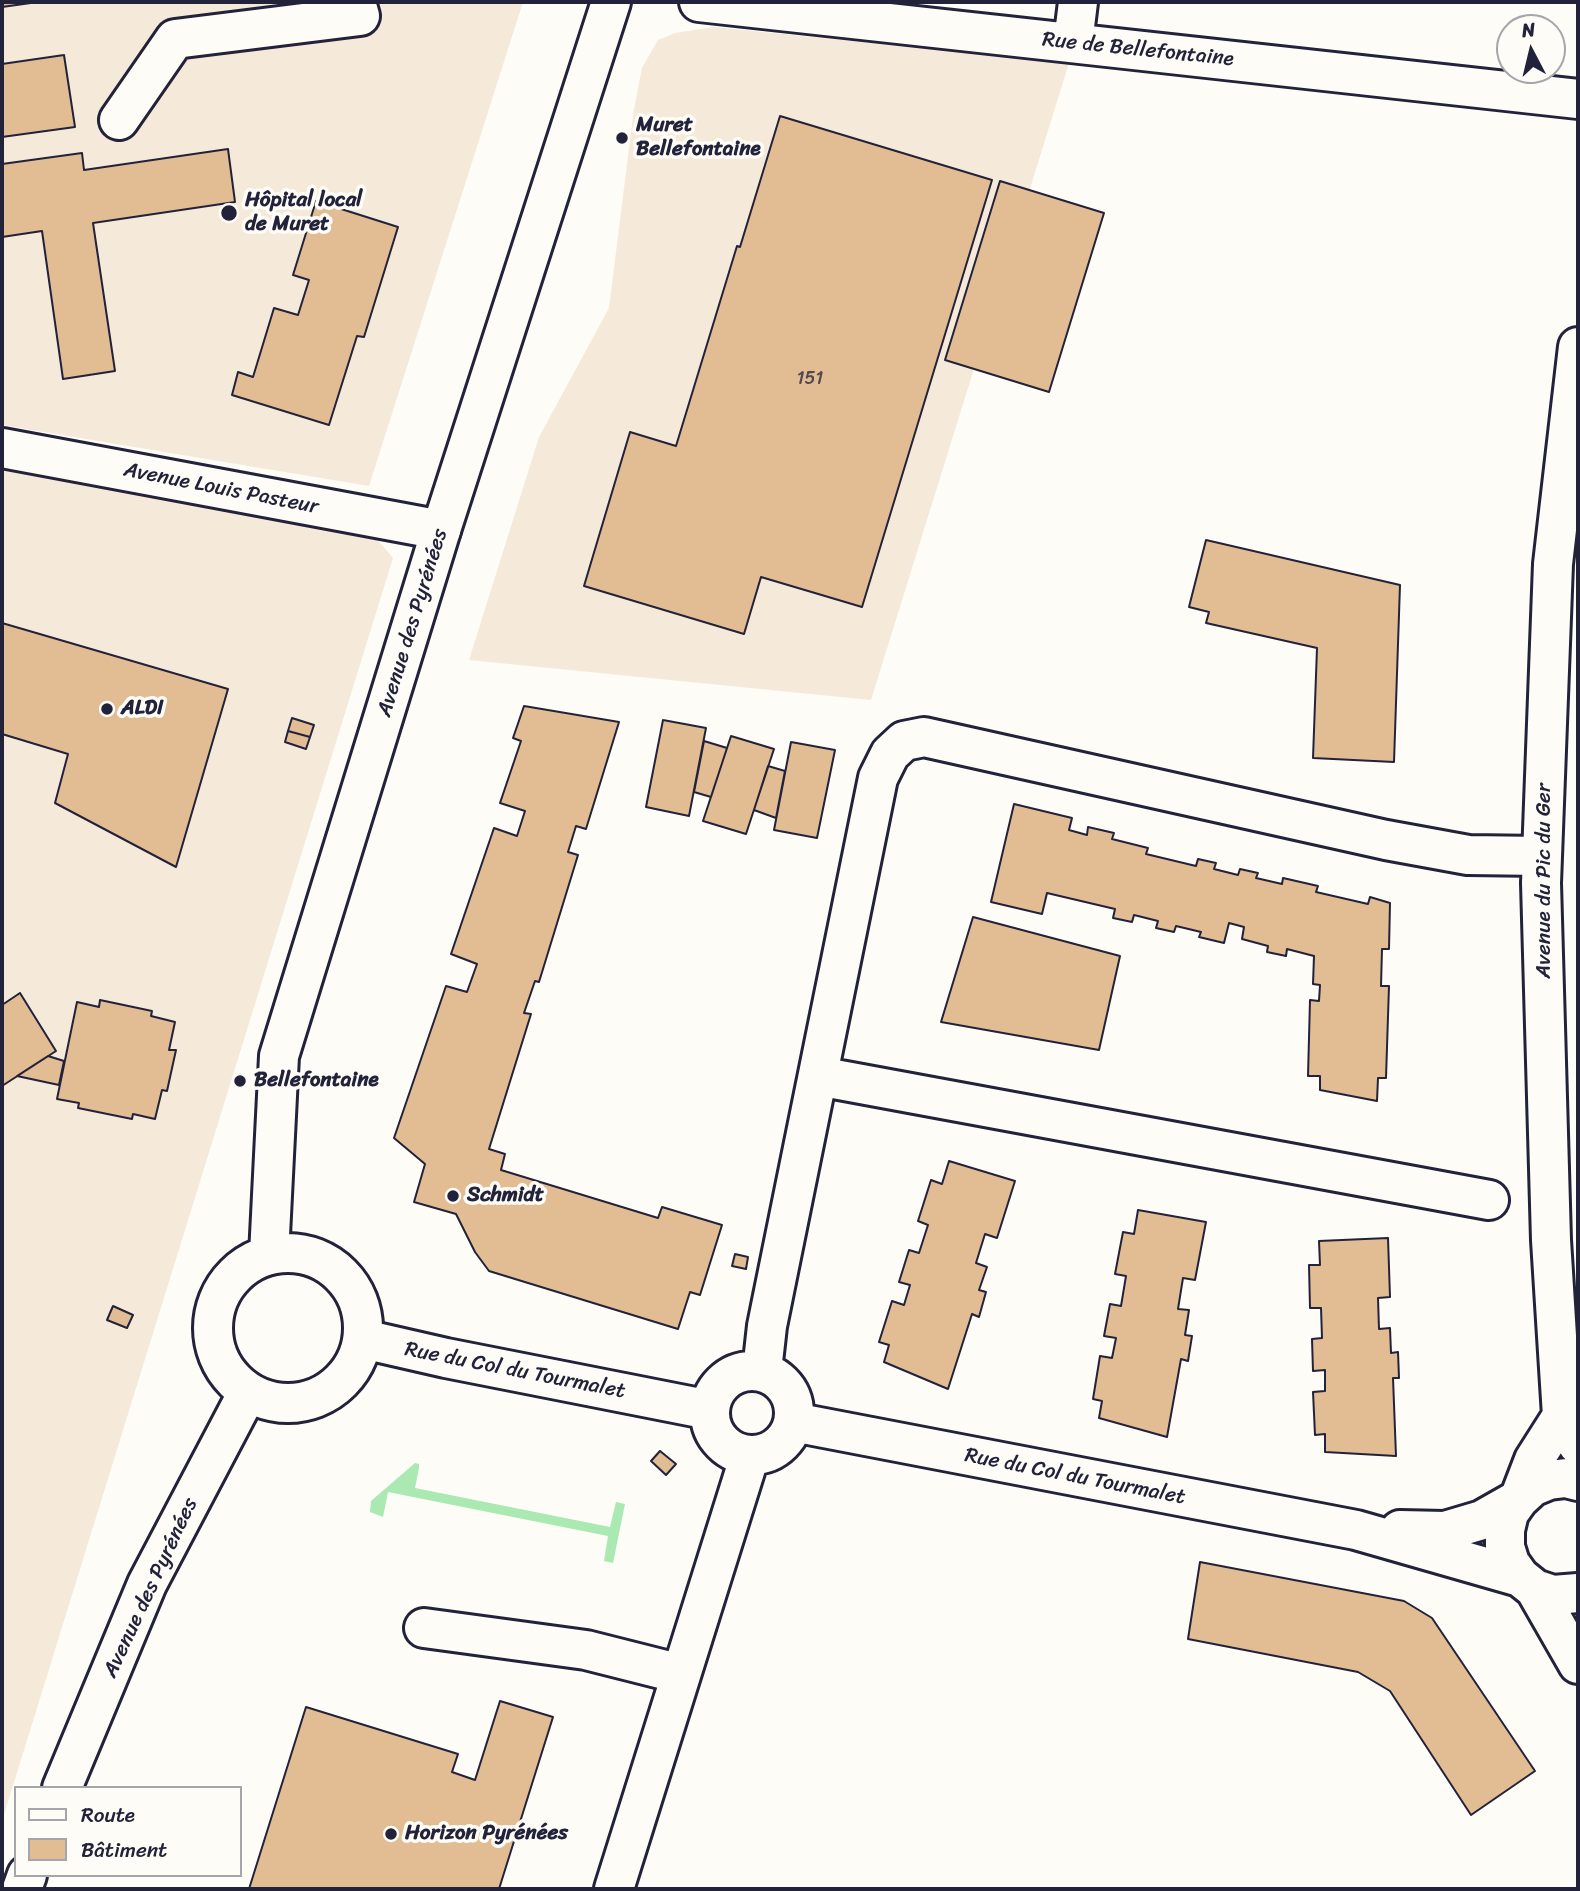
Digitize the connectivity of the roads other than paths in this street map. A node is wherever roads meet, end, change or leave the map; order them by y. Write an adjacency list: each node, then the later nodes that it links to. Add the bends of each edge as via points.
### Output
1 (356, 2): 7 (street, via 360,16 175,39)
2 (611, 2): 10 (street, Avenue des Pyrénées)
3 (699, 2): 5 (street, Rue de Bellefontaine)
4 (1078, 2): 5 (street)
5 (1073, 43): 6 (street, Rue de Bellefontaine)
6 (1578, 99)
7 (119, 120)
8 (1578, 347): 11 (street, Avenue du Pic du Ger, via 1553,564)
9 (2, 448): 10 (street, Avenue Louis Pasteur)
10 (441, 530): 14 (street, Avenue des Pyrénées, via 279,1056)
11 (1542, 856): 12 (street, via 1468,855 925,737 904,741 890,754 878,778); 20 (street, Avenue du Pic du Ger, via 1550,1227)
12 (818, 1076): 13 (street); 16 (street)
13 (1489, 1200)
14 (269, 1255): 15 (street, via 311,1256 346,1280 363,1318); 17 (street, via 239,1271 227,1284 214,1317 223,1367)
15 (363, 1339): 17 (street, via 345,1377 310,1400 289,1403); 18 (street, Rue du Col du Tourmalet)
16 (762, 1371): 18 (street, via 741,1372 721,1383); 19 (street, via 787,1388 793,1401)
17 (248, 1392): 30 (street, Avenue des Pyrénées, via 147,1584)
18 (710, 1409): 21 (street, via 718,1438 728,1448)
19 (793, 1422): 21 (street, via 783,1442 771,1451); 24 (street, Rue du Col du Tourmalet)
20 (1570, 1430): 23 (street, Avenue du Pic du Ger, via 1534,1460)
21 (750, 1454): 29 (street)
22 (1578, 1481): 23 (street, Rue du Col du Tourmalet, via 1549,1480)
23 (1519, 1499): 24 (street, Rue du Col du Tourmalet, via 1482,1520 1445,1531); 25 (street, Avenue du Pic du Ger, via 1509,1513 1505,1547 1510,1563)
24 (1356, 1530): 25 (street, Rue du Col du Tourmalet)
25 (1528, 1583): 26 (street, Rue du Col du Tourmalet, via 1553,1595); 28 (street)
26 (1578, 1593)
27 (424, 1628): 29 (street, via 586,1650)
28 (1578, 1664)
29 (681, 1674): 31 (street)
30 (63, 1786)
31 (614, 1889)

